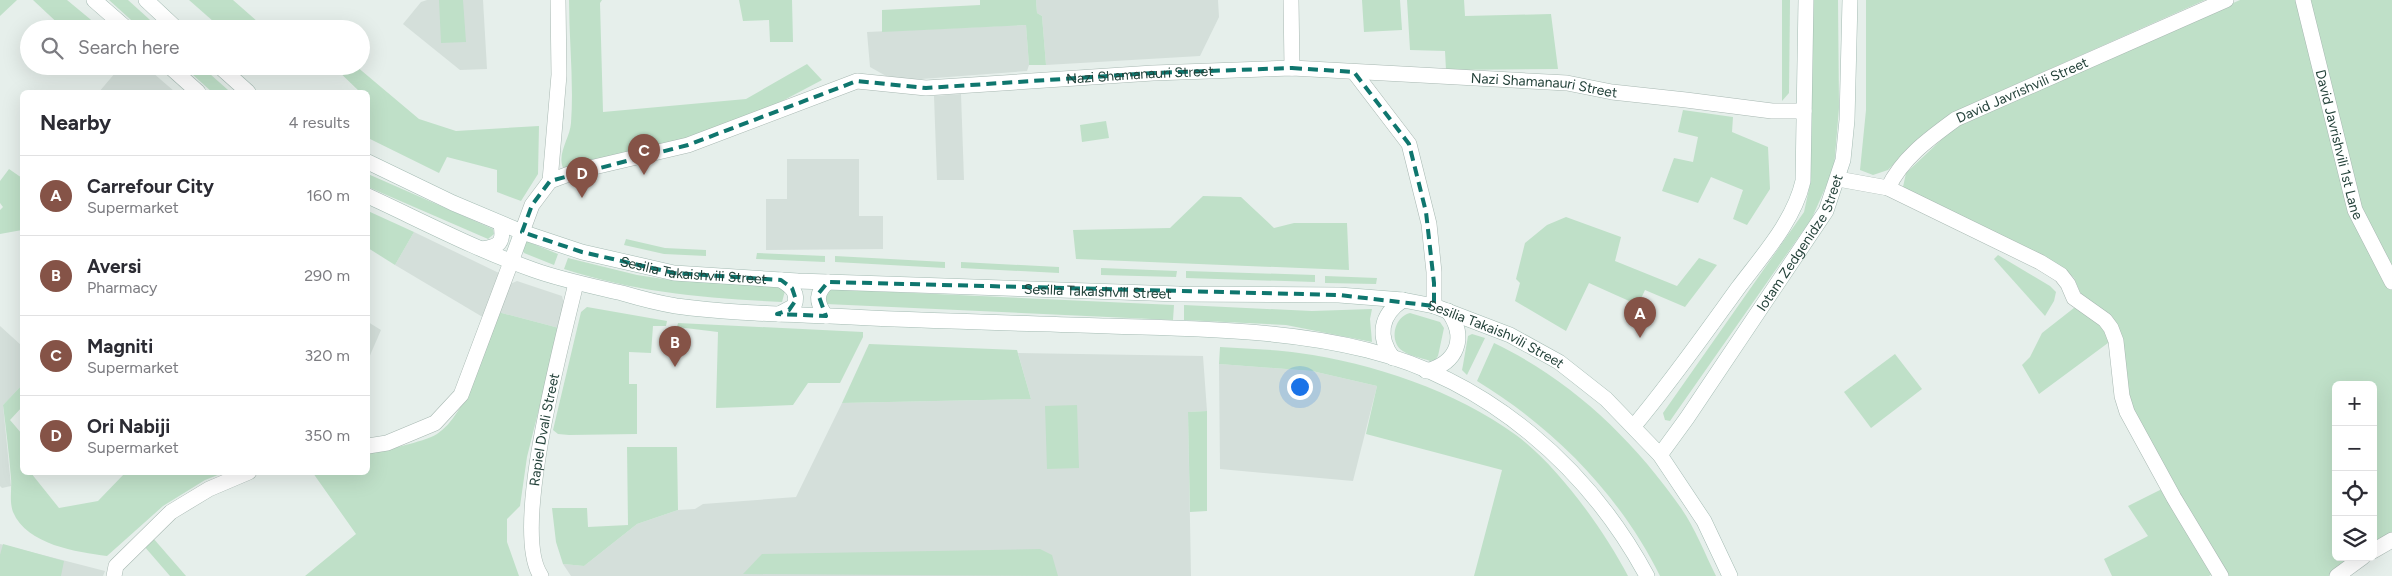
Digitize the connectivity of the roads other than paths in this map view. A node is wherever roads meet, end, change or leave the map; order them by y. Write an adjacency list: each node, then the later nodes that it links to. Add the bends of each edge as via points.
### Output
1 (94, 0): 9 (main road)
2 (146, 0): 10 (main road)
3 (558, 0): 20 (main road, via 559,75)
4 (1291, 0): 11 (main road)
5 (1806, 0): 17 (main road, Iotam Zedgenidze Street)
6 (1850, 0): 19 (main road, Iotam Zedgenidze Street, via 1847,120)
7 (2226, 0): 21 (main road, David Javrishvili Street, via 1956,119 1903,164)
8 (2303, 0): 29 (main road, David Javrishvili 1st Lane, via 2355,210)
9 (117, 20)
10 (168, 20)
11 (1292, 68): 12 (main road, Nazi Shamanauri Street); 20 (main road, Nazi Shamanauri Street, via 1153,73 926,88 857,82 688,145 577,171)
12 (1354, 72): 17 (main road, Nazi Shamanauri Street, via 1567,83 1704,103 1772,111); 32 (main road, via 1409,144 1429,224)
13 (179, 75): 15 (main road)
14 (229, 75): 16 (main road)
15 (196, 90)
16 (246, 90)
17 (1804, 111): 37 (main road, Iotam Zedgenidze Street, via 1803,181 1797,203)
18 (370, 163): 23 (main road, Sesilia Takaishvili Street)
19 (1838, 179): 21 (main road); 39 (main road, Iotam Zedgenidze Street, via 1826,211 1809,239)
20 (550, 181): 24 (main road, via 532,205)
21 (1888, 188): 48 (main road, via 2040,262 2061,275 2074,298 2105,320 2116,341 2127,412)
22 (370, 197): 25 (main road)
23 (501, 224): 24 (main road, Sesilia Takaishvili Street); 25 (main road, via 503,234 500,242 496,247)
24 (522, 232): 26 (main road); 27 (main road, Sesilia Takaishvili Street, via 582,252 674,272)
25 (482, 249): 26 (main road)
26 (511, 262): 30 (main road); 38 (main road, via 461,395 436,423 387,443)
27 (781, 280): 28 (main road, Sesilia Takaishvili Street); 33 (main road, via 792,288 796,300 789,310)
28 (828, 282): 31 (main road, Sesilia Takaishvili Street, via 1188,294 1339,295); 34 (main road, via 818,294 820,308)
29 (2392, 282)
30 (576, 283): 33 (main road, via 674,306); 46 (main road, Rapiel Dvali Street, via 533,488 531,535 535,568)
31 (1403, 300): 32 (main road, Sesilia Takaishvili Street); 35 (main road, via 1389,311 1382,329 1383,340)
32 (1441, 308): 36 (main road, via 1456,322 1456,350 1437,368); 37 (main road, Sesilia Takaishvili Street, via 1510,335 1559,362 1584,380)
33 (777, 314): 34 (main road)
34 (826, 316): 35 (main road, via 1215,330 1337,344)
35 (1393, 358): 36 (main road)
36 (1426, 370): 47 (main road, via 1493,404 1537,438 1566,466 1616,525)
37 (1634, 426): 39 (main road, Sesilia Takaishvili Street)
38 (370, 446)
39 (1660, 455): 44 (main road, Sesilia Takaishvili Street, via 1704,521)
40 (242, 475): 45 (main road, via 209,489 171,512 116,566)
41 (2392, 540): 42 (main road)
42 (2377, 549)
43 (2358, 561): 49 (main road)
44 (1728, 573)
45 (114, 576)
46 (541, 576)
47 (1647, 576)
48 (2222, 576)
49 (2337, 576)

